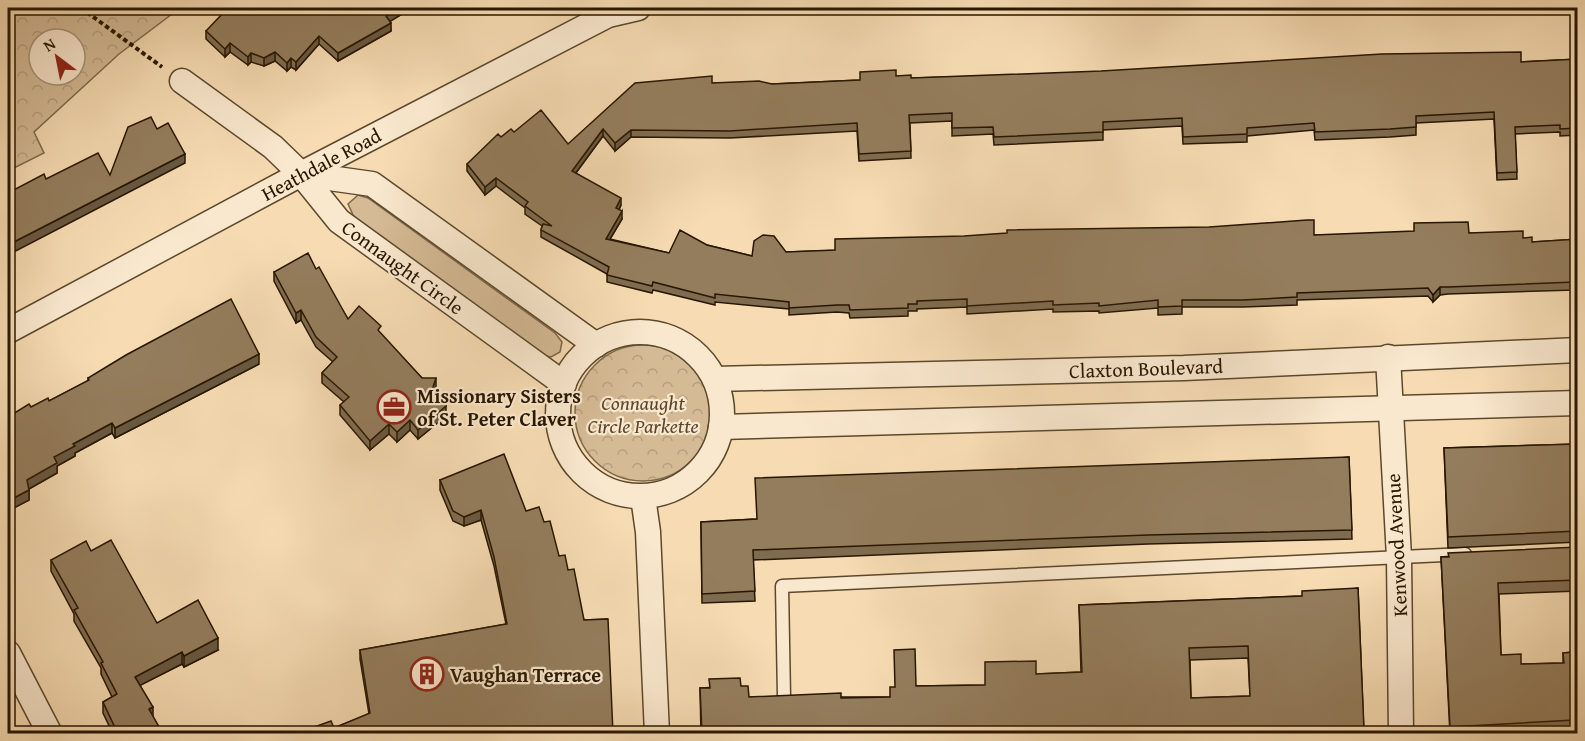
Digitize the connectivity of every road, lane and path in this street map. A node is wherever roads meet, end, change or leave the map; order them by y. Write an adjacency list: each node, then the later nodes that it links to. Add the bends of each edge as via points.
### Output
1 (81, 8): 3 (path)
2 (638, 8): 4 (street, Heathdale Road, via 608,15)
3 (182, 81): 4 (street, Connaught Circle, via 273,147)
4 (301, 174): 5 (street, Heathdale Road); 6 (street, via 372,184); 10 (street, Connaught Circle, via 339,221)
5 (8, 331)
6 (596, 345): 9 (street, via 622,334 649,333 676,340 699,356); 10 (street, via 577,362)
7 (1578, 350): 8 (street, Claxton Boulevard)
8 (1388, 357): 9 (street, Claxton Boulevard, via 1172,368); 12 (street, Kenwood Avenue)
9 (715, 379): 13 (street, via 722,403)
10 (564, 384): 14 (street, via 558,410 561,437 573,462 592,481 616,493)
11 (1578, 403): 12 (street)
12 (1391, 410): 13 (street, via 1218,411); 16 (street, Kenwood Avenue)
13 (722, 427): 14 (street, via 712,454 695,476 670,491)
14 (643, 497): 20 (street)
15 (1475, 554): 16 (lane)
16 (1399, 557): 18 (lane, via 782,586); 21 (street, Kenwood Avenue)
17 (8, 653): 19 (street)
18 (784, 698)
19 (50, 734)
20 (657, 734)
21 (1401, 734)

